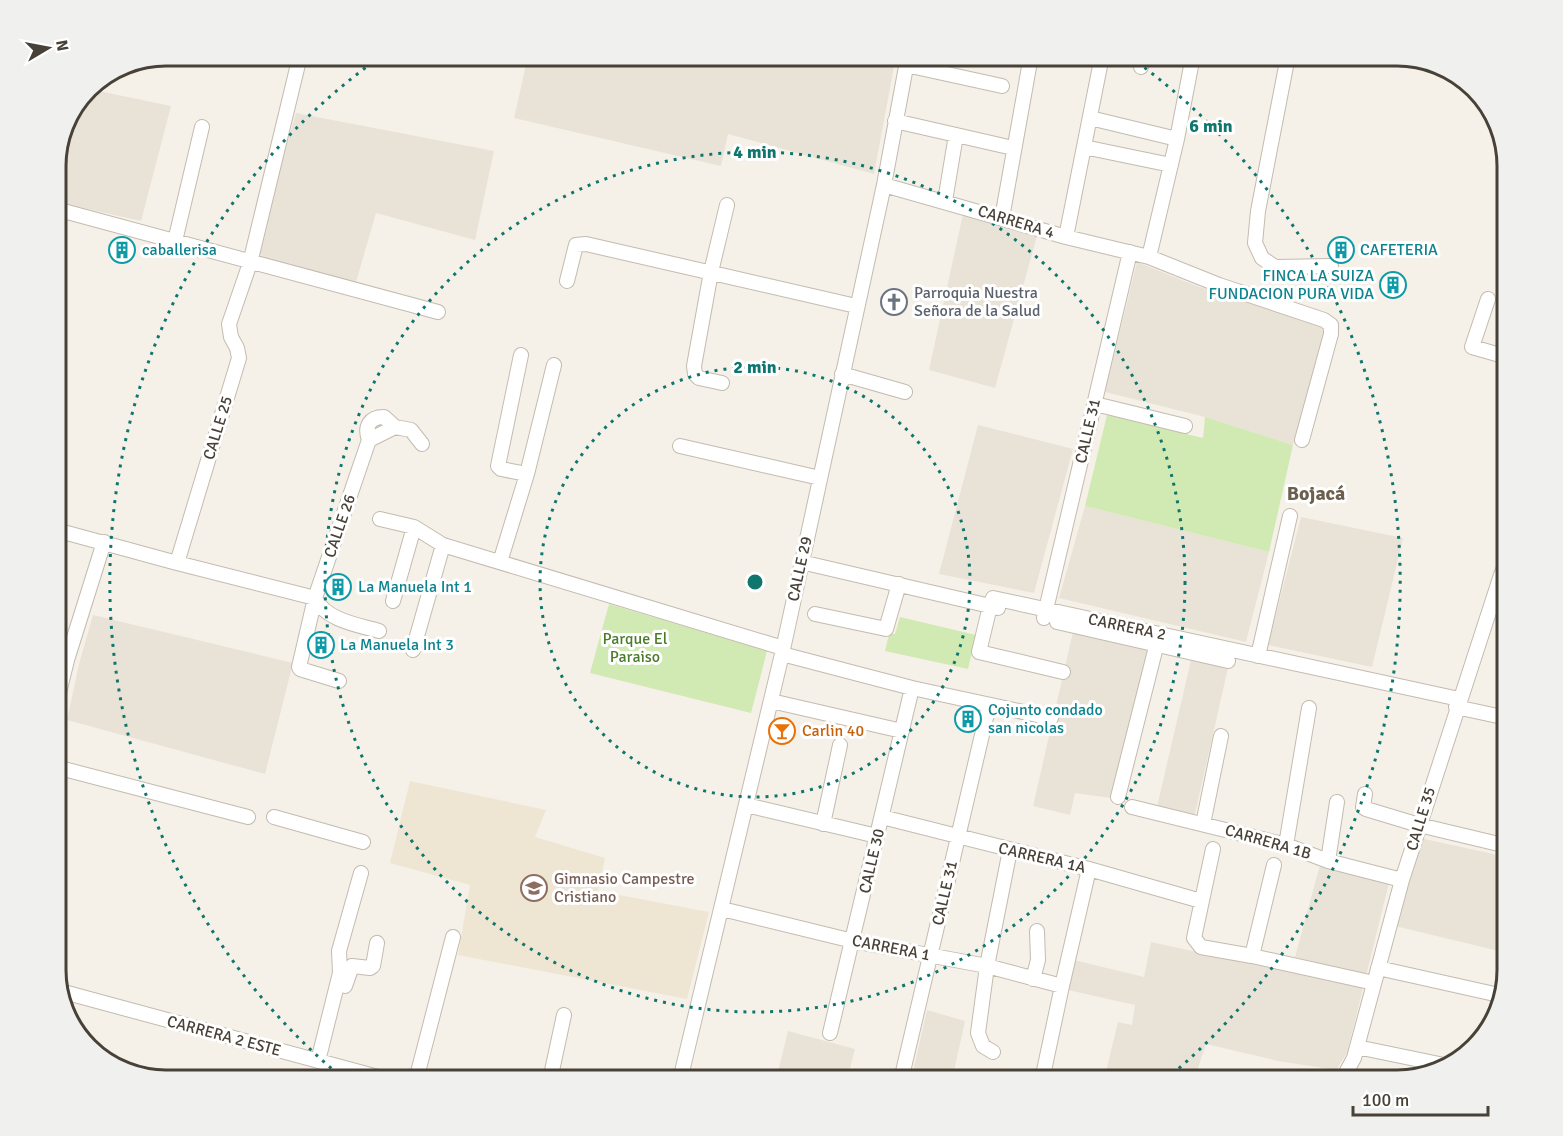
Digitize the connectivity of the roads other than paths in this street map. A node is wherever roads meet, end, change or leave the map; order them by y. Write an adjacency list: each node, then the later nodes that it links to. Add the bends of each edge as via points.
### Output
1 (298, 66): 26 (street, CALLE 25)
2 (906, 66): 10 (street, CALLE 29)
3 (929, 66): 8 (street)
4 (1029, 66): 15 (street)
5 (1100, 66): 9 (street)
6 (1191, 66): 13 (street)
7 (1286, 66): 27 (street, via 1255,243 1262,258 1275,267)
8 (1002, 86)
9 (1090, 118): 13 (street); 14 (street)
10 (895, 121): 12 (street); 17 (street, CALLE 29)
11 (202, 127): 23 (street)
12 (956, 135): 15 (street); 18 (street)
13 (1177, 139): 16 (street)
14 (1084, 147): 16 (street); 22 (street)
15 (1013, 148): 21 (street)
16 (1171, 165): 25 (street)
17 (884, 184): 18 (street, CARRERA 4); 31 (street, CALLE 29)
18 (945, 201): 21 (street, CARRERA 4)
19 (727, 205): 28 (street)
20 (66, 212): 23 (street)
21 (1002, 218): 22 (street, CARRERA 4)
22 (1066, 237): 24 (street, CARRERA 4)
23 (175, 241): 26 (street)
24 (1130, 252): 25 (street, CARRERA 4); 39 (street, CALLE 31)
25 (1149, 257): 41 (street, CARRERA 4, via 1331,325)
26 (250, 263): 32 (street); 54 (street, CALLE 25, via 229,324 239,358)
27 (1331, 266)
28 (711, 272): 29 (street, via 586,244 576,245); 31 (street); 37 (street, via 694,366 699,378)
29 (567, 281)
30 (1488, 299): 33 (street, via 1472,347)
31 (856, 306): 36 (street, CALLE 29)
32 (438, 312)
33 (1497, 354)
34 (521, 355): 44 (street, via 498,466)
35 (554, 365): 44 (street)
36 (842, 374): 38 (street); 45 (street, CALLE 29)
37 (722, 383)
38 (905, 392)
39 (1095, 404): 40 (street); 61 (street, CALLE 31)
40 (1185, 426)
41 (1302, 440)
42 (422, 444): 57 (street, CALLE 26, via 411,430 395,427 384,417 371,420 369,440)
43 (680, 446): 45 (street)
44 (527, 474): 53 (street)
45 (820, 478): 52 (street, CALLE 29)
46 (1290, 516): 67 (street)
47 (380, 519): 48 (street)
48 (414, 527): 51 (street); 58 (street)
49 (66, 532): 50 (street)
50 (104, 542): 54 (street); 69 (street)
51 (443, 545): 53 (street); 65 (street)
52 (802, 558): 55 (street); 59 (street, via 951,588); 66 (street, CALLE 29)
53 (500, 562): 66 (street)
54 (177, 563): 57 (street)
55 (899, 584): 59 (street); 60 (street, via 886,629)
56 (1497, 584): 74 (street, CALLE 35)
57 (315, 598): 63 (street, via 318,605 339,620); 71 (street, CALLE 26, via 299,667)
58 (393, 601)
59 (991, 602): 61 (street, CARRERA 2); 70 (street, via 979,652)
60 (815, 614)
61 (1044, 614): 62 (street, CARRERA 2)
62 (1119, 630): 64 (street); 67 (street, CARRERA 2)
63 (379, 631)
64 (1157, 643): 68 (street); 84 (street)
65 (413, 650)
66 (782, 651): 72 (street); 73 (street, CALLE 29)
67 (1258, 656): 74 (street, CARRERA 2)
68 (1228, 661)
69 (66, 664)
70 (1063, 672)
71 (339, 681)
72 (912, 688): 75 (street); 79 (street, CALLE 30)
73 (771, 701): 79 (street); 86 (street, CALLE 29)
74 (1458, 703): 77 (street, CARRERA 2); 93 (street, CALLE 35)
75 (989, 705): 78 (street); 95 (street, CALLE 31)
76 (1309, 708): 98 (street)
77 (1497, 715)
78 (1051, 718)
79 (902, 731): 90 (street, CALLE 30)
80 (1221, 736): 92 (street)
81 (840, 745): 91 (street)
82 (66, 770): 88 (street)
83 (1365, 794): 93 (street, via 1364,808)
84 (1118, 797)
85 (1337, 802): 101 (street)
86 (746, 806): 91 (street); 107 (street, CALLE 29)
87 (1132, 807): 92 (street, CARRERA 1B)
88 (248, 817)
89 (274, 817): 96 (street)
90 (882, 817): 94 (street, CALLE 30); 95 (street, CARRERA 1A)
91 (823, 824): 94 (street)
92 (1203, 824): 98 (street, CARRERA 1B)
93 (1419, 825): 97 (street); 105 (street, CALLE 35)
94 (877, 836): 110 (street, CALLE 30)
95 (958, 837): 100 (street, CARRERA 1A); 113 (street, CALLE 31)
96 (363, 842)
97 (1497, 843)
98 (1286, 845): 101 (street, CARRERA 1B)
99 (1213, 849): 106 (street)
100 (1010, 850): 103 (street, CARRERA 1A); 114 (street)
101 (1328, 861): 105 (street, CARRERA 1B)
102 (1274, 865): 112 (street)
103 (1089, 869): 106 (street, CARRERA 1A); 118 (street)
104 (361, 873): 125 (street, via 339,951 340,973)
105 (1402, 880): 115 (street, CALLE 35)
106 (1201, 901): 112 (street, via 1196,943)
107 (722, 909): 110 (street, CARRERA 1); 130 (street, CALLE 29)
108 (1037, 931): 116 (street, via 1038,960)
109 (453, 937): 128 (street)
110 (853, 941): 113 (street, CARRERA 1); 122 (street, CALLE 30)
111 (377, 943): 125 (street, via 373,966 353,966 348,972)
112 (1252, 956): 117 (street)
113 (930, 957): 114 (street, CARRERA 1); 131 (street, CALLE 31)
114 (987, 966): 116 (street, CARRERA 1); 124 (street, via 978,1032 983,1046)
115 (1378, 968): 117 (street, CALLE 35); 120 (street)
116 (1033, 979): 118 (street, CARRERA 1)
117 (1374, 984): 123 (street, CALLE 35)
118 (1062, 986): 132 (street)
119 (69, 993): 125 (street, CARRERA 2 ESTE, via 212,1026)
120 (1494, 994)
121 (564, 1015): 129 (street)
122 (830, 1033)
123 (1357, 1047): 126 (street); 133 (street, CALLE 35)
124 (993, 1052)
125 (322, 1062): 127 (street, CARRERA 2 ESTE)
126 (1434, 1063)
127 (352, 1070)
128 (419, 1070)
129 (552, 1070)
130 (682, 1070)
131 (903, 1070)
132 (1044, 1070)
133 (1347, 1070)

